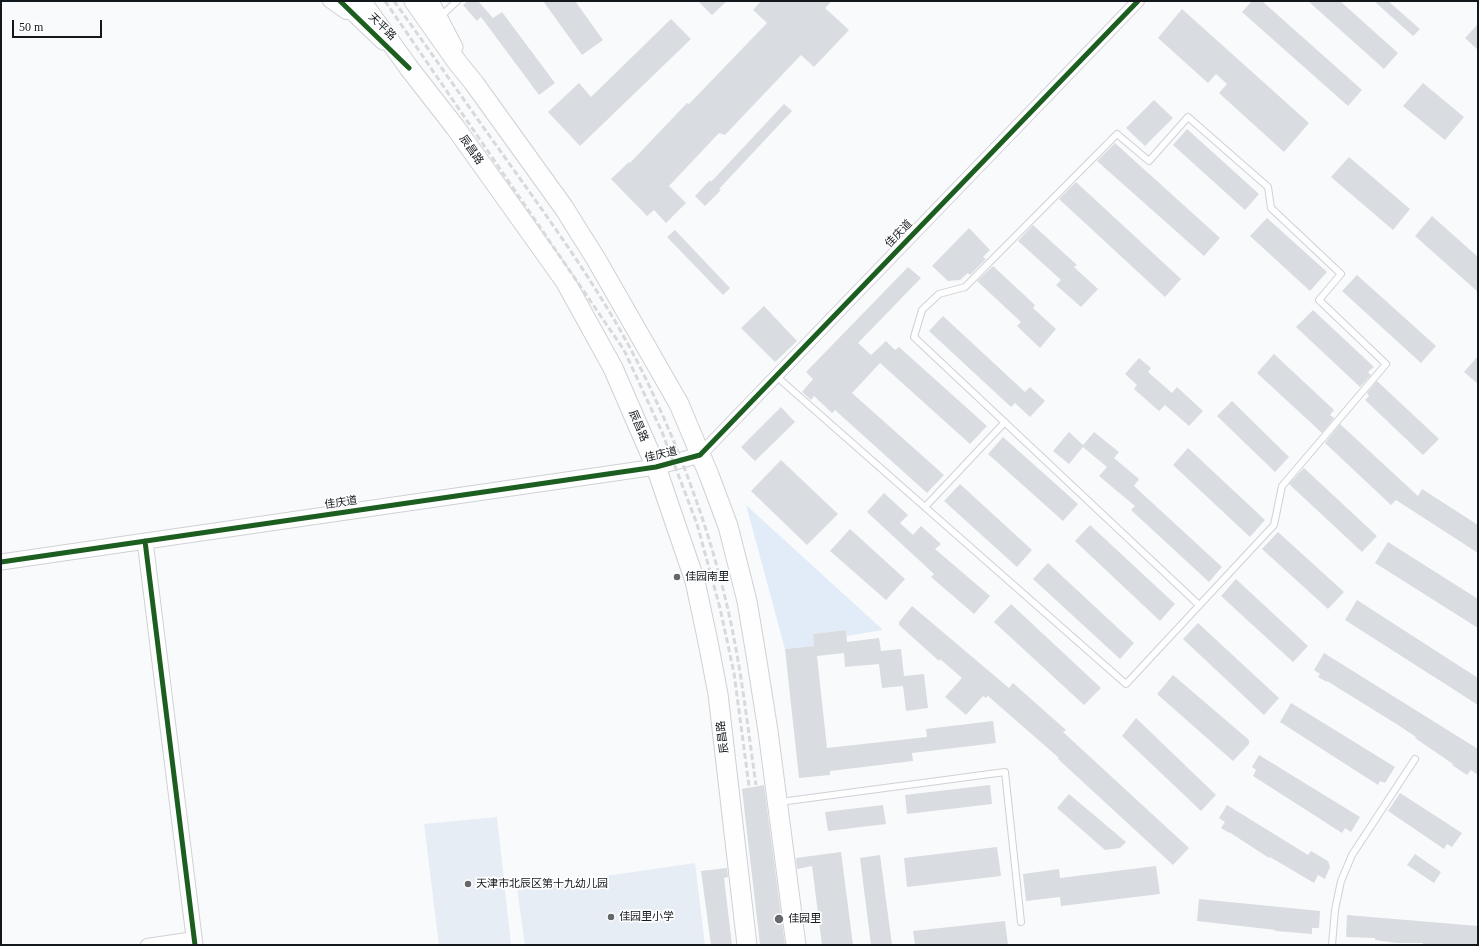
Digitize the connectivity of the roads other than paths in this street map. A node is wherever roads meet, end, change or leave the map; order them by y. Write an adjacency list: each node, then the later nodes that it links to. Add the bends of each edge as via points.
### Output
1 (329, 1): 9 (street)
2 (340, 1): 9 (street, 天平路)
3 (361, 1): 10 (main road, 辰昌路)
4 (414, 1): 11 (main road)
5 (431, 1): 8 (street)
6 (457, 1): 8 (lane)
7 (1138, 1): 12 (street, 佳庆道)
8 (439, 18): 11 (street)
9 (372, 31): 10 (street, 天平路)
10 (409, 68): 15 (main road, 辰昌路, via 455,127 565,282 614,368)
11 (474, 83): 14 (main road, via 564,208 596,259 679,404)
12 (776, 376): 14 (street, 佳庆道); 16 (lane)
13 (1005, 422): 16 (lane); 19 (lane); 19 (lane, via 914,337 922,310 939,294 965,287 1116,134 1149,161 1188,117 1268,187 1271,208 1341,274 1319,300 1386,364 1282,486 1274,525)
14 (700, 455): 15 (street, 佳庆道); 21 (main road, via 728,526 747,601)
15 (656, 468): 17 (street, 佳庆道); 25 (main road, 辰昌路, via 695,581 718,694)
16 (925, 507): 19 (lane, via 1126,684)
17 (145, 541): 18 (street, 佳庆道); 23 (street)
18 (1, 562)
19 (1199, 605)
20 (1415, 759): 27 (lane, via 1352,855 1341,881)
21 (777, 802): 22 (lane, via 1006,772); 26 (main road)
22 (1021, 922)
23 (195, 942): 24 (street)
24 (148, 945)
25 (747, 945)
26 (796, 945)
27 (1332, 945)

